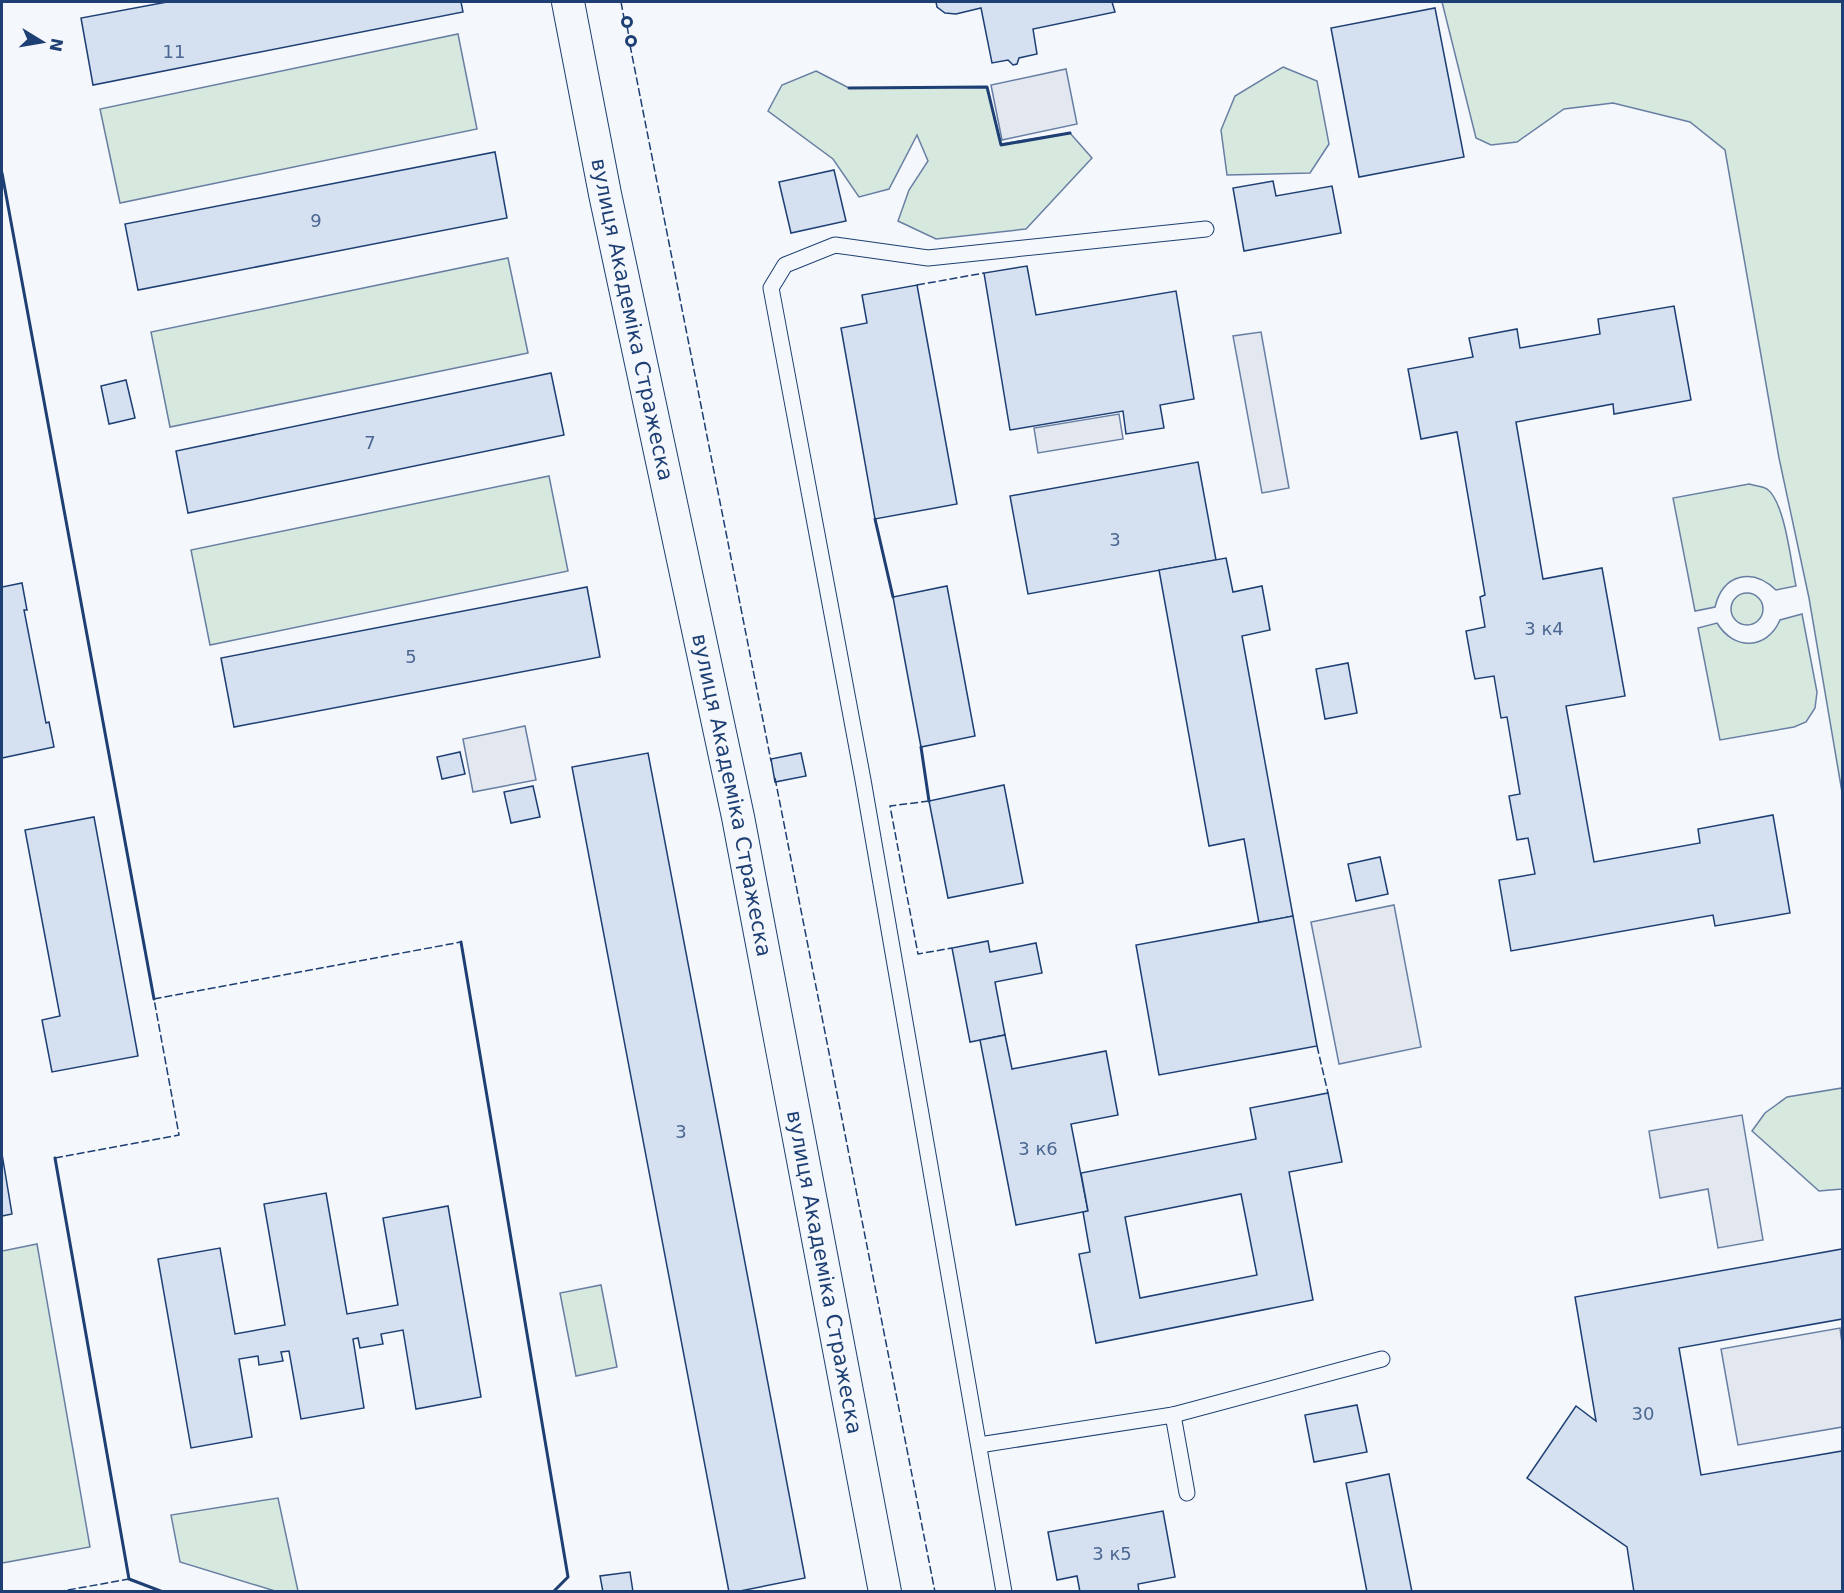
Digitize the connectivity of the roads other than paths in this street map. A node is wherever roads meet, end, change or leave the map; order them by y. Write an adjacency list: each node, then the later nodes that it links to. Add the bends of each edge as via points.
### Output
1 (568, 2): 7 (street, вулиця Академіка Стражеска, via 738,817)
2 (1206, 229): 5 (lane, via 928,258 836,245 785,266 771,288 863,780)
3 (1382, 1359): 4 (lane)
4 (1173, 1415): 5 (lane); 6 (lane)
5 (979, 1445): 8 (lane)
6 (1188, 1493)
7 (885, 1592)
8 (1004, 1592)

